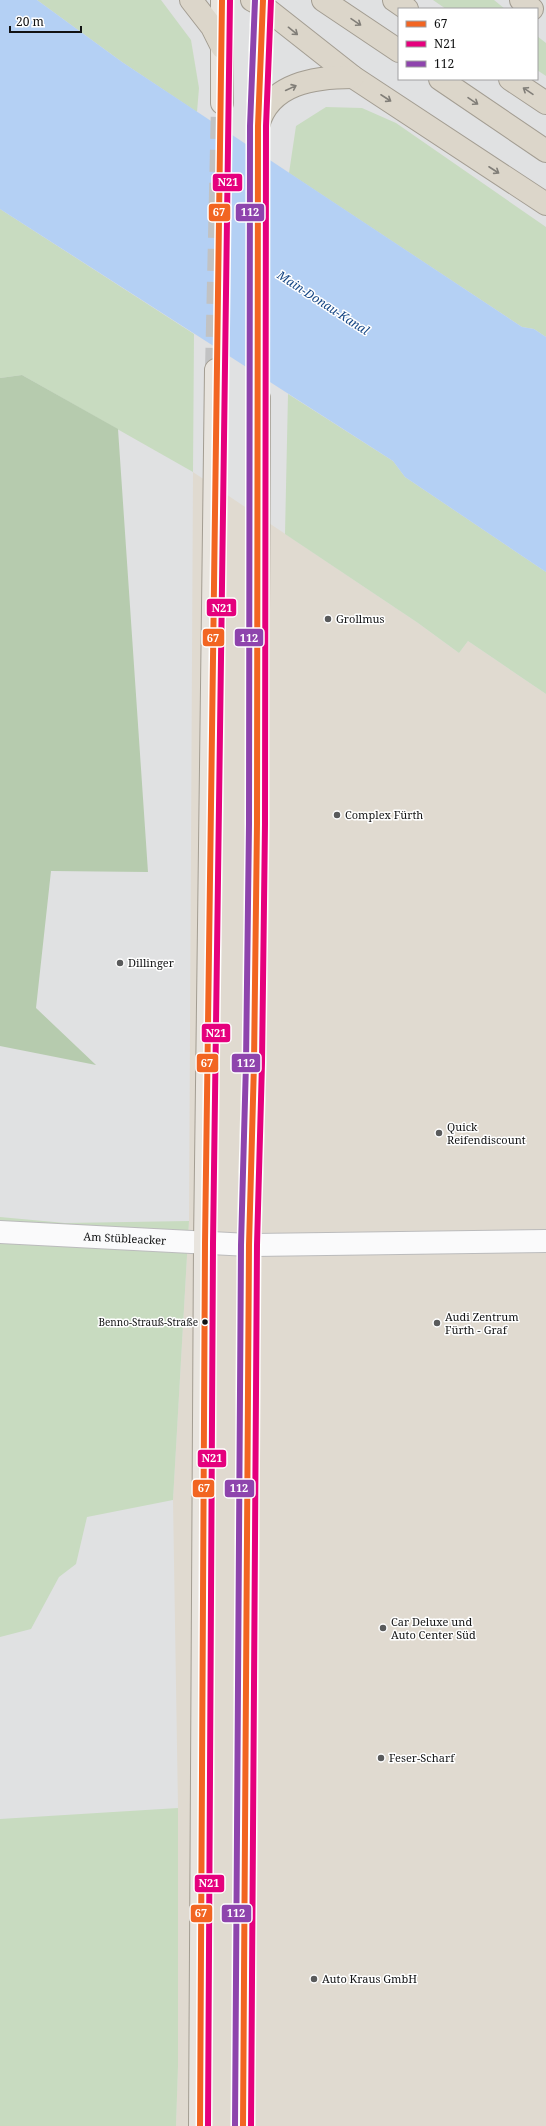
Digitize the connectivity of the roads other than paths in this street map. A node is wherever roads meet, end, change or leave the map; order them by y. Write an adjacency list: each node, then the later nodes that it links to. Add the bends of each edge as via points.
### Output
1 (191, 0): 11 (highway, via 212,27)
2 (222, 0): 11 (main road)
3 (323, 0): 12 (highway, one-way to 12)
4 (394, 0): 7 (highway)
5 (521, 0): 8 (highway)
6 (260, 2): 13 (highway, one-way to 13); 18 (main road)
7 (406, 8)
8 (531, 8)
9 (538, 14): 10 (highway)
10 (546, 21)
11 (222, 47): 16 (main road)
12 (398, 50)
13 (353, 77): 18 (highway, one-way to 13, via 267,105 277,95 292,87 317,79); 20 (highway, one-way to 20)
14 (441, 80): 19 (highway, one-way to 19)
15 (512, 80): 17 (highway, one-way to 15)
16 (222, 103)
17 (546, 103)
18 (258, 126)
19 (546, 151)
20 (546, 204)
21 (216, 370): 25 (main road)
22 (258, 398): 26 (main road, via 257,816)
23 (0, 1232): 25 (street, Am Stübleacker)
24 (546, 1241): 26 (street)
25 (205, 1244): 26 (street, Am Stübleacker); 27 (main road)
26 (249, 1245): 28 (main road)
27 (200, 2126)
28 (243, 2126)

